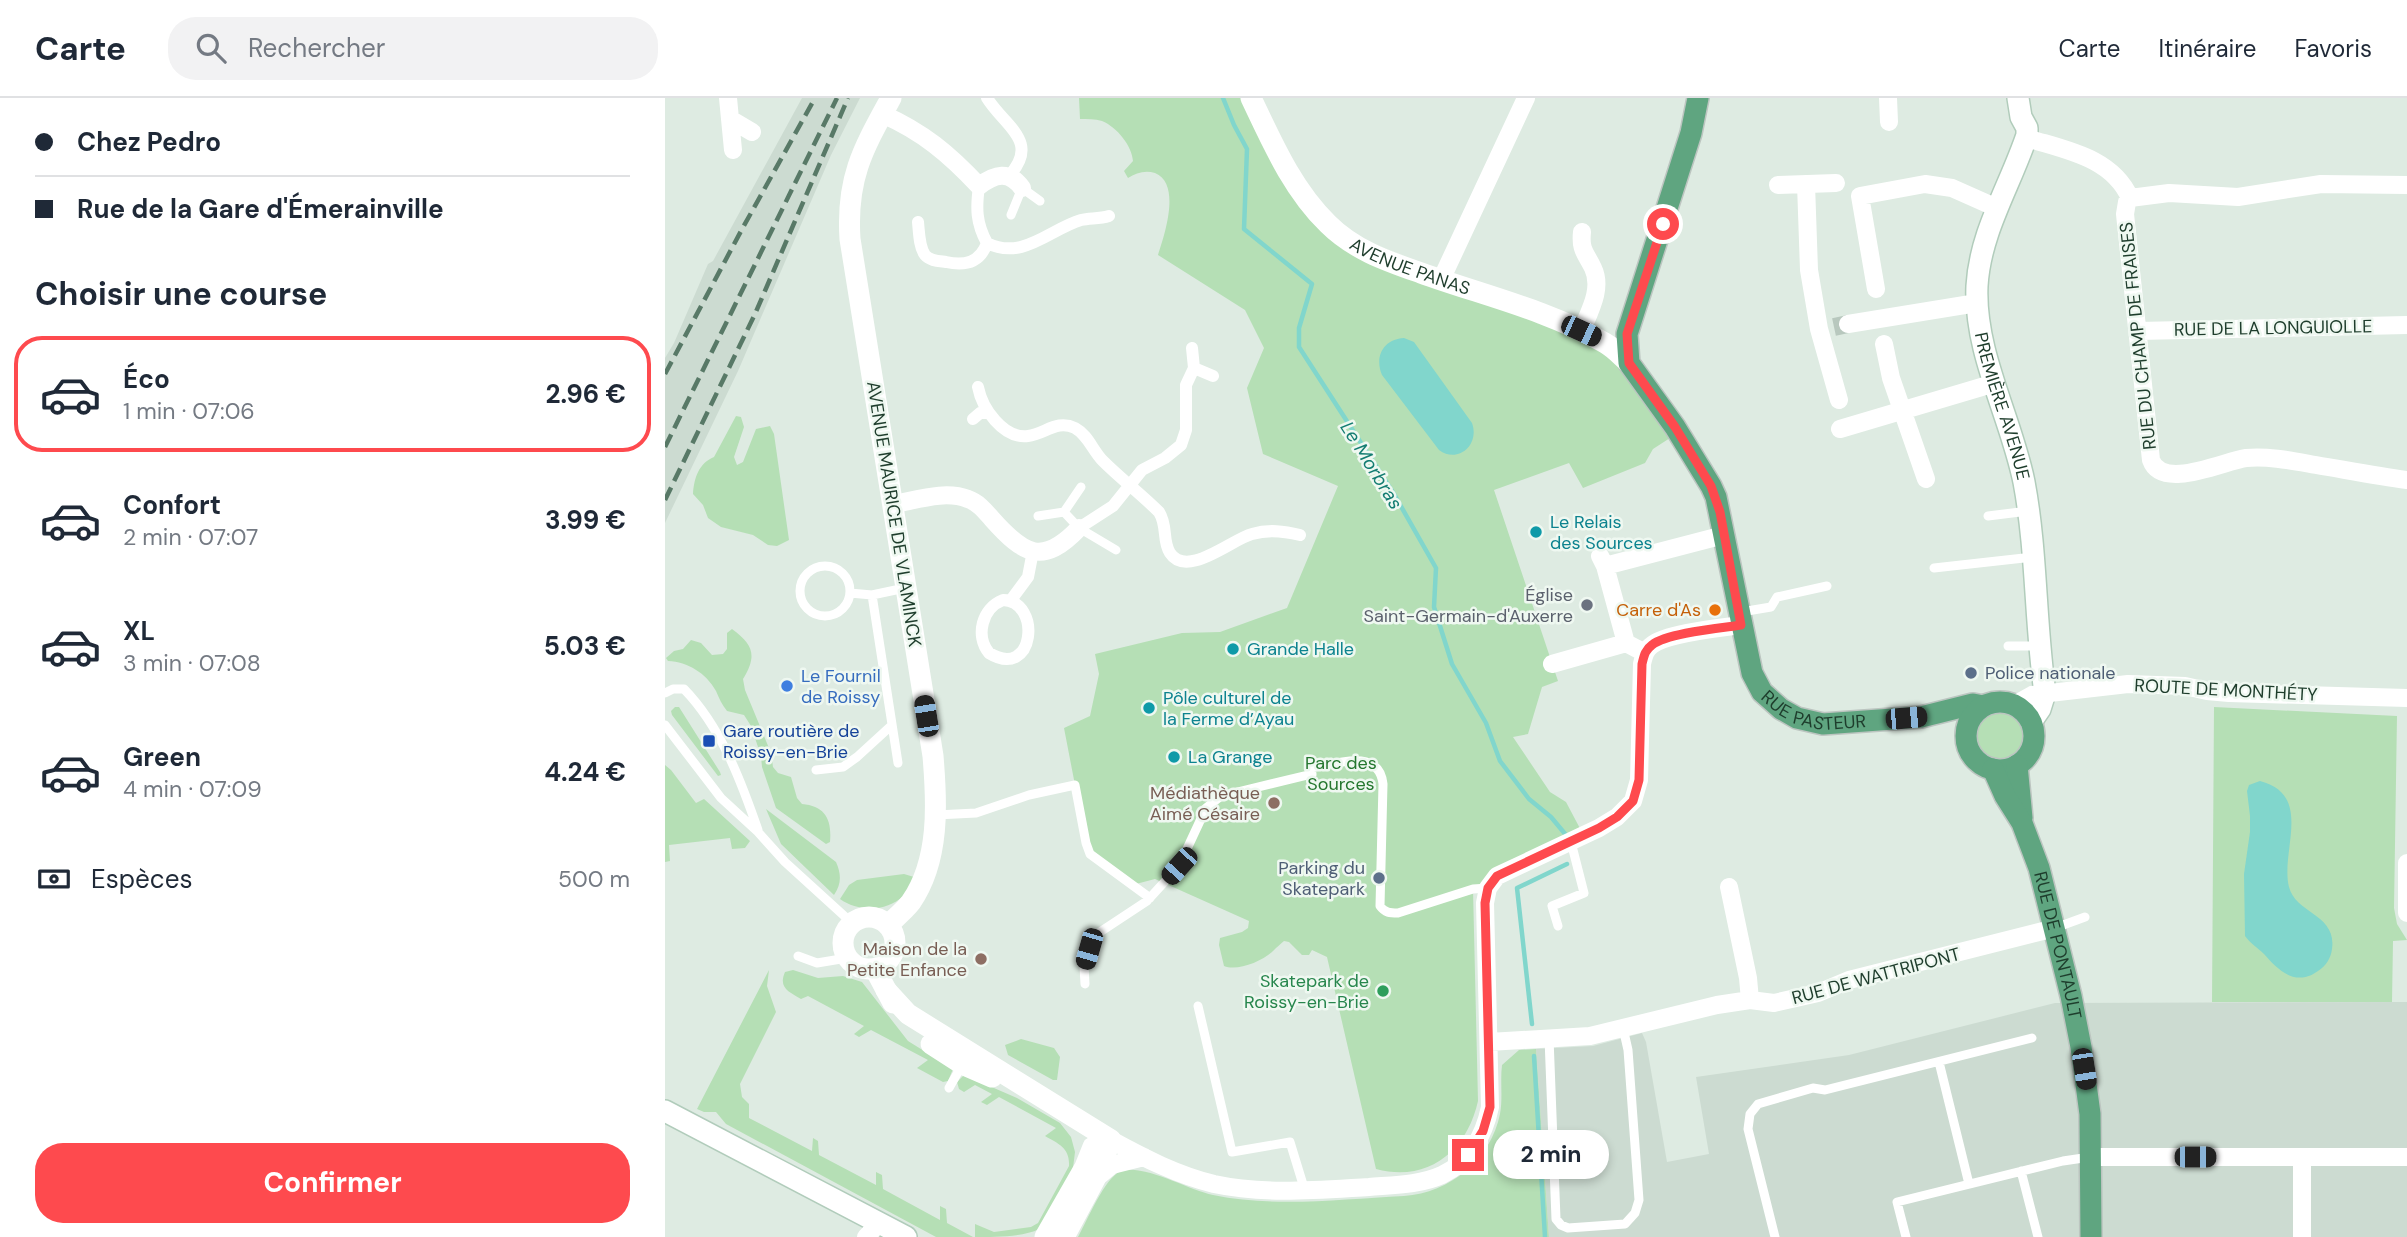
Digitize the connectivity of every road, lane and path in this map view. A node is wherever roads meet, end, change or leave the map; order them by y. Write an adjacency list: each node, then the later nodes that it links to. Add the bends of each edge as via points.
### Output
1 (728, 98): 9 (street)
2 (987, 98): 14 (street, via 1020,141)
3 (1251, 98): 28 (street, AVENUE PANAS, via 1290,176 1329,225 1358,249)
4 (1526, 98): 28 (street)
5 (1698, 98): 35 (main road)
6 (1888, 98): 10 (street)
7 (2018, 98): 12 (street)
8 (887, 106): 18 (street); 53 (street, AVENUE MAURICE DE VLAMINCK, via 857,164 845,240)
9 (730, 120): 11 (street); 13 (street)
10 (1889, 122)
11 (752, 132)
12 (2027, 138): 20 (street, RUE DU CHAMP DE FRAISES, via 2102,166 2121,181); 22 (street, PREMIÈRE AVENUE)
13 (733, 150)
14 (1016, 182): 18 (street, via 993,178); 21 (lane); 23 (lane)
15 (1806, 184): 16 (street); 17 (street); 32 (street, via 1809,271)
16 (1836, 184)
17 (1778, 185)
18 (979, 186): 27 (street, via 976,216)
19 (2407, 186): 20 (street, via 2322,184 2238,197 2169,193)
20 (2130, 198): 34 (street, RUE DU CHAMP DE FRAISES, via 2125,214)
21 (1040, 201)
22 (1997, 208): 29 (street, via 1952,188 1925,184 1860,196); 30 (street, PREMIÈRE AVENUE, via 1983,246)
23 (1011, 215)
24 (1108, 216): 27 (street, via 1082,220 1021,247)
25 (918, 222): 27 (street, via 923,251 933,260 968,263 982,253)
26 (1582, 232): 33 (street, via 1582,247 1596,284 1593,305)
27 (986, 243)
28 (1441, 280): 33 (street, AVENUE PANAS)
29 (1877, 289)
30 (1977, 303): 32 (street); 42 (street, PREMIÈRE AVENUE)
31 (2407, 325): 34 (street, RUE DE LA LONGUIOLLE)
32 (1834, 327): 44 (street)
33 (1581, 331): 36 (street, AVENUE PANAS)
34 (2138, 331): 50 (street, RUE DU CHAMP DE FRAISES, via 2151,460 2158,471 2181,474 2232,461 2270,458)
35 (1627, 334): 36 (street); 39 (main road)
36 (1607, 344): 39 (street, AVENUE PANAS)
37 (1884, 344): 45 (street)
38 (1192, 348): 40 (street)
39 (1629, 363): 60 (main road, RUE PASTEUR, via 1711,486)
40 (1194, 368): 41 (street); 51 (street, via 1186,385 1185,438)
41 (1213, 376)
42 (1995, 383): 45 (street); 54 (street, PREMIÈRE AVENUE)
43 (978, 387): 46 (street)
44 (1839, 400)
45 (1902, 411): 48 (street); 49 (street)
46 (987, 413): 47 (street); 51 (street, via 1023,436 1057,425 1073,427)
47 (973, 419)
48 (1840, 429)
49 (1926, 479)
50 (2407, 480)
51 (1129, 485): 58 (street, via 1113,506); 59 (street, via 1161,515 1168,550 1180,561 1200,559 1257,533)
52 (1081, 487): 55 (lane)
53 (894, 504): 62 (street, via 945,495 964,497 982,508 1011,541); 66 (street, AVENUE MAURICE DE VLAMINCK)
54 (2028, 511): 57 (lane); 63 (street, PREMIÈRE AVENUE)
55 (1064, 512): 56 (lane); 58 (lane)
56 (1038, 516)
57 (1988, 516)
58 (1079, 528): 61 (lane); 62 (street, via 1053,549)
59 (1300, 535)
60 (1724, 535): 70 (main road, RUE PASTEUR); 71 (street, via 1602,561)
61 (1116, 550)
62 (1033, 551): 69 (street, via 1028,577)
63 (2033, 557): 64 (lane); 73 (street, PREMIÈRE AVENUE)
64 (1934, 568)
65 (1827, 586): 70 (lane, via 1777,597 1771,607)
66 (907, 588): 68 (lane); 90 (street, AVENUE MAURICE DE VLAMINCK, via 933,756)
67 (850, 593): 67 (lane, via 845,576 829,566 807,574 800,592 812,613 826,616 839,612); 68 (lane)
68 (872, 595): 84 (lane)
69 (1011, 600): 69 (street, via 1026,621 1028,642 1020,654 998,658 985,649 983,624 996,603)
70 (1740, 618): 74 (street, via 1667,638); 81 (main road, RUE PASTEUR, via 1752,673 1762,692 1781,709 1810,722 1836,717)
71 (1626, 643): 74 (street); 75 (street)
72 (2008, 646): 73 (lane)
73 (2040, 646): 77 (street, PREMIÈRE AVENUE)
74 (1645, 653): 93 (street, via 1637,795 1617,817)
75 (1552, 664)
76 (665, 693): 92 (lane, via 684,689 695,700 732,764)
77 (2045, 693): 78 (street, ROUTE DE MONTHÉTY, via 2158,684 2229,693); 79 (street, ROUTE DE MONTHÉTY); 82 (street)
78 (2407, 698)
79 (2014, 705): 80 (main road); 82 (main road)
80 (1983, 706): 81 (main road, RUE PASTEUR); 85 (main road, via 1970,719)
81 (1913, 717): 85 (main road, RUE PASTEUR, via 1949,725)
82 (2031, 722): 87 (main road, via 2034,741)
83 (665, 725): 92 (lane, via 722,798)
84 (892, 725): 86 (lane); 89 (lane, via 843,766)
85 (1966, 736): 88 (main road, via 1974,757)
86 (898, 763)
87 (2017, 765): 88 (main road); 91 (main road, RUE DE PONTAULT)
88 (1993, 769): 91 (main road, RUE DE PONTAULT)
89 (816, 770)
90 (935, 814): 97 (lane, via 976,813 1075,785 1090,854); 101 (street, AVENUE MAURICE DE VLAMINCK, via 923,877 911,902)
91 (2022, 823): 103 (main road, RUE DE PONTAULT)
92 (758, 832): 100 (lane)
93 (1571, 842): 96 (street, via 1497,876); 102 (lane, via 1584,893 1552,906)
94 (2407, 863): 98 (street)
95 (1729, 887): 109 (street)
96 (1488, 888): 97 (lane, via 1406,911 1382,910 1382,777 1376,766 1359,760 1311,768 1312,774 1221,796 1206,808 1179,866); 115 (street)
97 (1150, 898): 107 (lane, via 1097,934 1084,966)
98 (2407, 913)
99 (2085, 917): 103 (lane)
100 (852, 923): 101 (street, via 873,917); 105 (street, via 843,936)
101 (888, 925): 106 (street, via 894,938 893,953)
102 (1557, 926)
103 (2055, 928): 109 (street, RUE DE WATTRIPONT, via 1849,980 1818,993 1775,1003); 123 (main road, RUE DE PONTAULT, via 2081,1047)
104 (798, 956): 105 (lane, via 817,963)
105 (847, 958): 106 (street, via 859,968)
106 (875, 969): 108 (street)
107 (1085, 984)
108 (886, 990): 111 (street); 117 (street, via 913,1030)
109 (1750, 1000): 112 (street, RUE DE WATTRIPONT)
110 (1198, 1006): 129 (lane, via 1232,1152 1290,1142)
111 (926, 1026): 117 (lane, via 962,1054); 118 (street)
112 (1627, 1027): 113 (street, RUE DE WATTRIPONT, via 1590,1036); 113 (lane, via 1639,1200 1625,1224 1568,1228 1556,1219)
113 (1549, 1038): 115 (street, RUE DE WATTRIPONT)
114 (2032, 1038): 116 (lane)
115 (1489, 1042): 129 (street, via 1487,1119 1476,1143 1457,1165 1425,1181)
116 (1938, 1062): 128 (lane); 134 (lane, via 1758,1104 1750,1114 1748,1129)
117 (963, 1064): 118 (street); 119 (lane)
118 (1014, 1081): 121 (street)
119 (949, 1088)
120 (665, 1111): 130 (street)
121 (1105, 1136): 122 (street); 127 (street); 132 (street)
122 (1144, 1157): 127 (street, via 1112,1165); 129 (street, via 1213,1184)
123 (2092, 1157): 124 (street); 126 (lane); 137 (main road, RUE DE PONTAULT)
124 (2302, 1157): 125 (street); 138 (street)
125 (2407, 1157)
126 (2021, 1171): 128 (lane); 136 (lane)
127 (1095, 1179): 133 (street)
128 (1969, 1184): 135 (lane, via 1898,1202)
129 (1305, 1191)
130 (873, 1230): 131 (street)
131 (906, 1237)
132 (1045, 1237)
133 (1065, 1237)
134 (1775, 1237)
135 (1906, 1237)
136 (2038, 1237)
137 (2091, 1237)
138 (2302, 1237)

